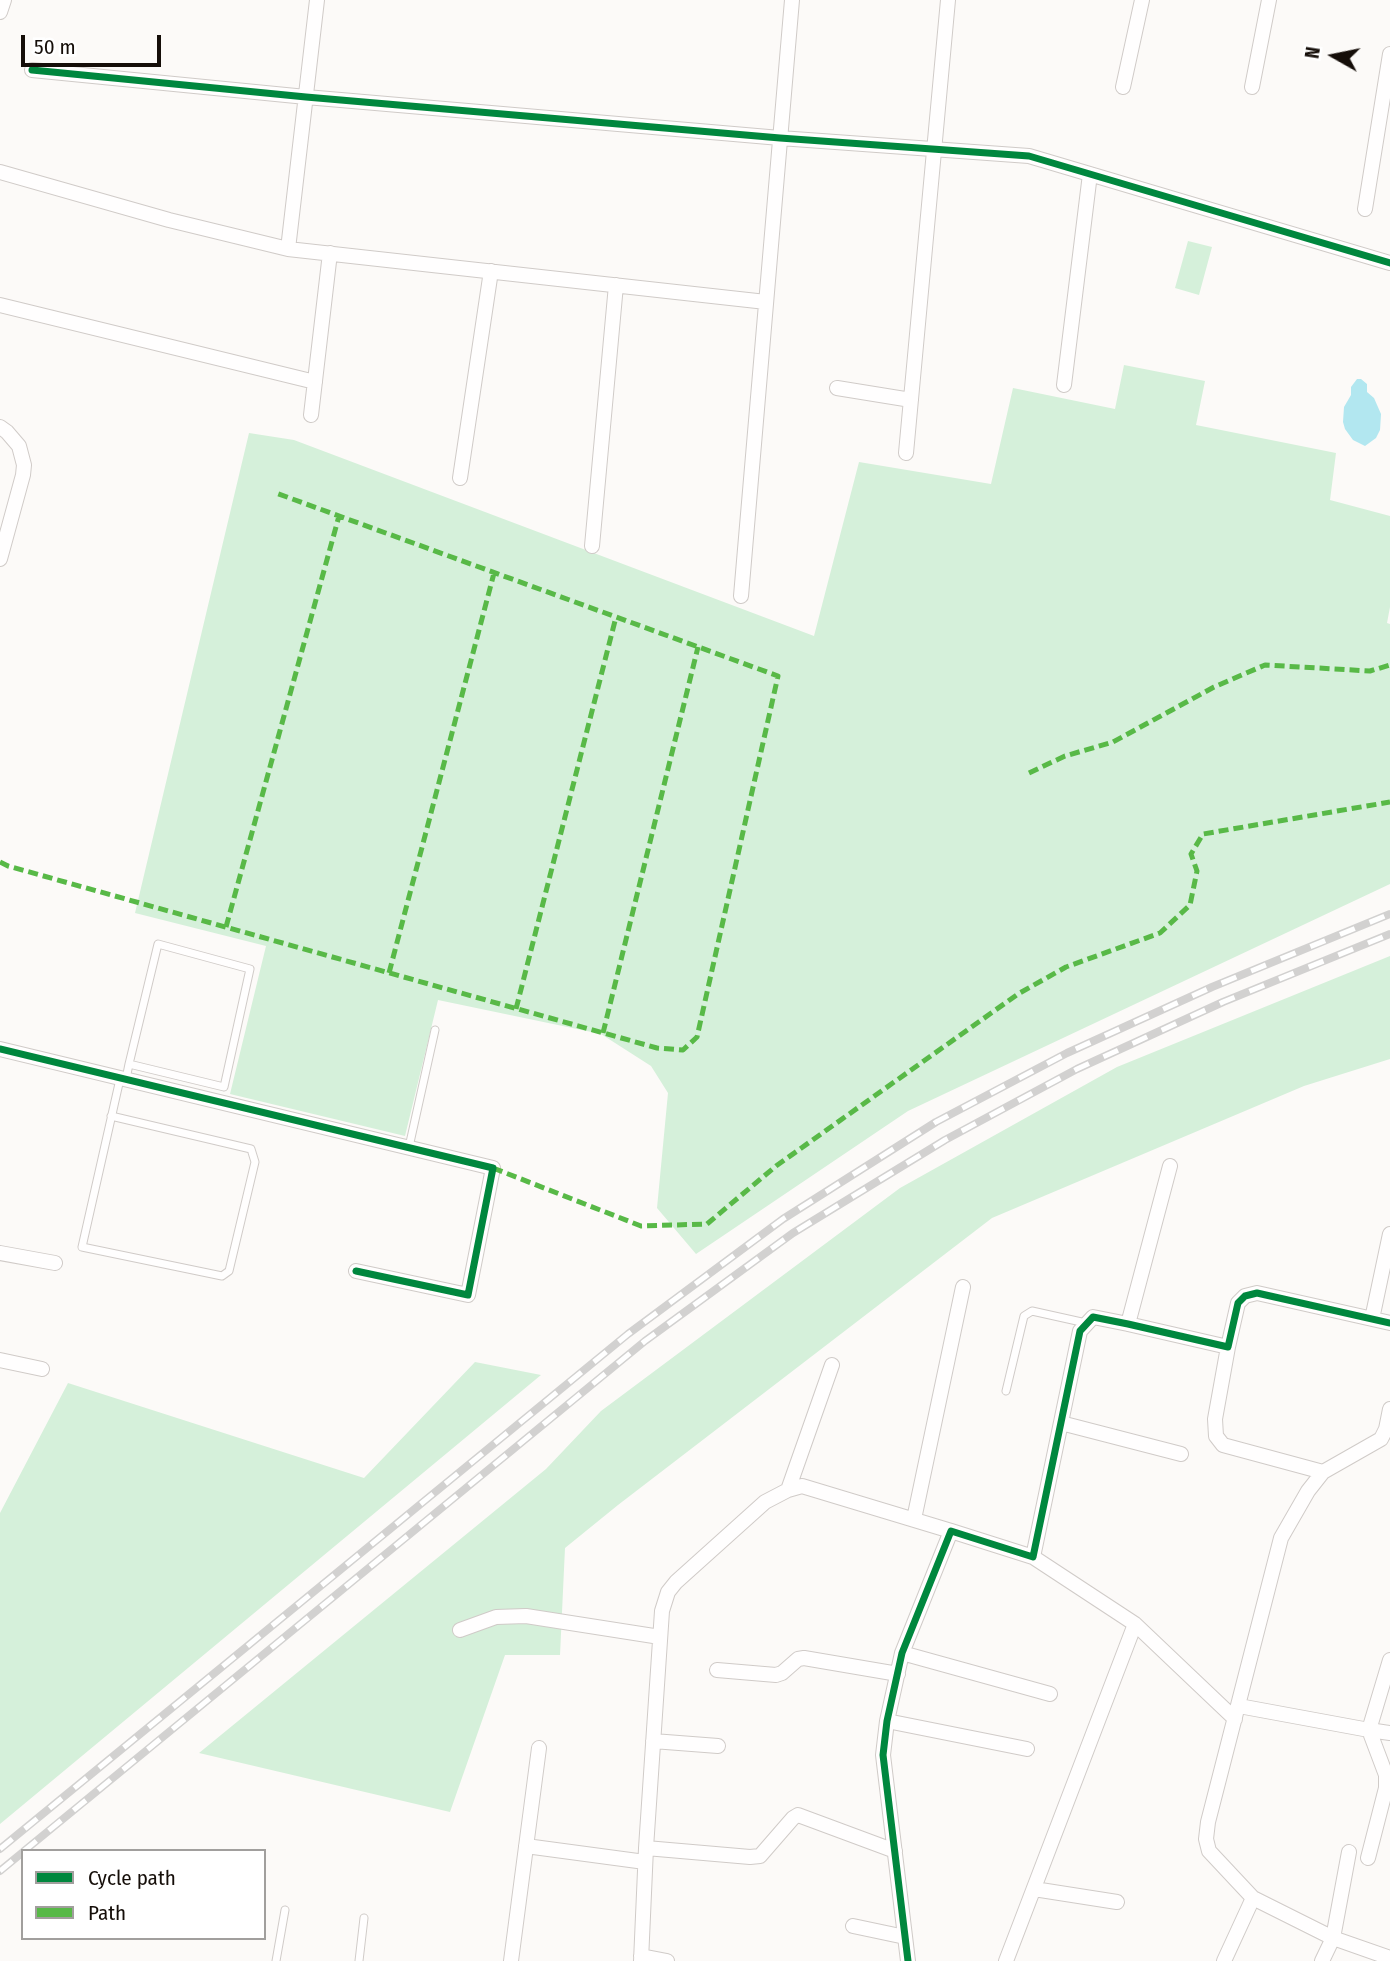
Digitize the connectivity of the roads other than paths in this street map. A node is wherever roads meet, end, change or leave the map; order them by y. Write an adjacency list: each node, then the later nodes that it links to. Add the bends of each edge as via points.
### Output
1 (4, 0): 7 (street)
2 (317, 0): 12 (street)
3 (792, 0): 13 (street)
4 (948, 0): 14 (street)
5 (1142, 0): 10 (street)
6 (1269, 0): 11 (street)
7 (0, 12)
8 (1390, 54): 17 (street)
9 (33, 70): 12 (street)
10 (1123, 87)
11 (1252, 87)
12 (306, 97): 13 (street); 18 (street)
13 (780, 138): 14 (street); 23 (street)
14 (934, 149): 16 (street, via 1029,156); 28 (street)
15 (0, 172): 18 (street)
16 (1090, 174): 20 (street); 26 (street)
17 (1365, 209)
18 (288, 249): 19 (street)
19 (330, 253): 21 (street); 25 (street)
20 (1390, 263)
21 (491, 271): 22 (street); 32 (street)
22 (616, 285): 23 (street); 33 (street)
23 (766, 302): 35 (street)
24 (0, 305): 25 (street)
25 (315, 382): 29 (street)
26 (1063, 385)
27 (837, 388): 28 (street)
28 (911, 400): 31 (street)
29 (311, 415)
30 (0, 426): 34 (street, via 19,446 24,465)
31 (906, 453)
32 (460, 478)
33 (592, 546)
34 (0, 559)
35 (741, 596)
36 (435, 1030): 41 (lane)
37 (0, 1049): 39 (street)
38 (129, 1064): 38 (lane, via 158,944 250,968 224,1087); 39 (lane)
39 (123, 1079): 40 (lane); 41 (street)
40 (111, 1116): 40 (lane, via 82,1247 222,1276 229,1271 256,1162 251,1149)
41 (409, 1148): 46 (street, via 493,1168 469,1293)
42 (1170, 1166): 51 (street)
43 (1390, 1238): 48 (street)
44 (0, 1253): 45 (street)
45 (55, 1263)
46 (356, 1271)
47 (963, 1287): 62 (street)
48 (1372, 1319): 50 (street); 52 (street, via 1257,1293 1238,1303)
49 (1086, 1323): 51 (street, via 1093,1317); 56 (lane, via 1032,1311 1024,1316); 58 (street, via 1080,1331)
50 (1390, 1323)
51 (1128, 1324): 52 (street)
52 (1228, 1347): 60 (street, via 1216,1436 1223,1445)
53 (0, 1360): 55 (street)
54 (832, 1365): 61 (street)
55 (42, 1369)
56 (1006, 1391)
57 (1390, 1409): 60 (street, via 1381,1439)
58 (1061, 1423): 59 (street); 64 (street)
59 (1181, 1454)
60 (1323, 1472): 73 (street, via 1281,1538)
61 (788, 1490): 62 (street, via 802,1486); 67 (street, via 765,1502 676,1582 662,1611)
62 (914, 1519): 63 (street)
63 (951, 1531): 64 (street); 68 (street)
64 (1033, 1557): 65 (street)
65 (1135, 1624): 73 (street); 86 (street)
66 (460, 1630): 67 (street, via 496,1617 526,1616)
67 (660, 1637): 77 (street)
68 (902, 1653): 71 (street); 72 (street)
69 (1390, 1660): 75 (street)
70 (717, 1670): 71 (street, via 776,1675 804,1658)
71 (898, 1674): 74 (street)
72 (1050, 1694)
73 (1237, 1713): 75 (street); 87 (street, via 1206,1839 1209,1851)
74 (887, 1721): 80 (street); 82 (street, via 883,1755)
75 (1369, 1730): 76 (street); 85 (street, via 1386,1775 1386,1788)
76 (1390, 1733)
77 (653, 1741): 78 (street); 84 (street)
78 (718, 1746)
79 (539, 1748): 81 (street)
80 (1027, 1749)
81 (526, 1846): 84 (street); 98 (street)
82 (895, 1850): 84 (street, via 798,1815 760,1856); 92 (street)
83 (1349, 1852): 93 (street)
84 (646, 1855): 95 (street)
85 (1368, 1858)
86 (1034, 1889): 88 (street); 101 (street)
87 (1253, 1898): 93 (street); 102 (street)
88 (1118, 1902)
89 (285, 1910): 96 (lane)
90 (364, 1918): 97 (lane)
91 (852, 1926): 92 (street)
92 (905, 1937): 100 (street)
93 (1333, 1938): 94 (street); 103 (street)
94 (1390, 1958)
95 (641, 1959): 99 (street)
96 (276, 1961)
97 (359, 1961)
98 (511, 1961)
99 (667, 1961)
100 (908, 1961)
101 (1006, 1961)
102 (1224, 1961)
103 (1322, 1961)

